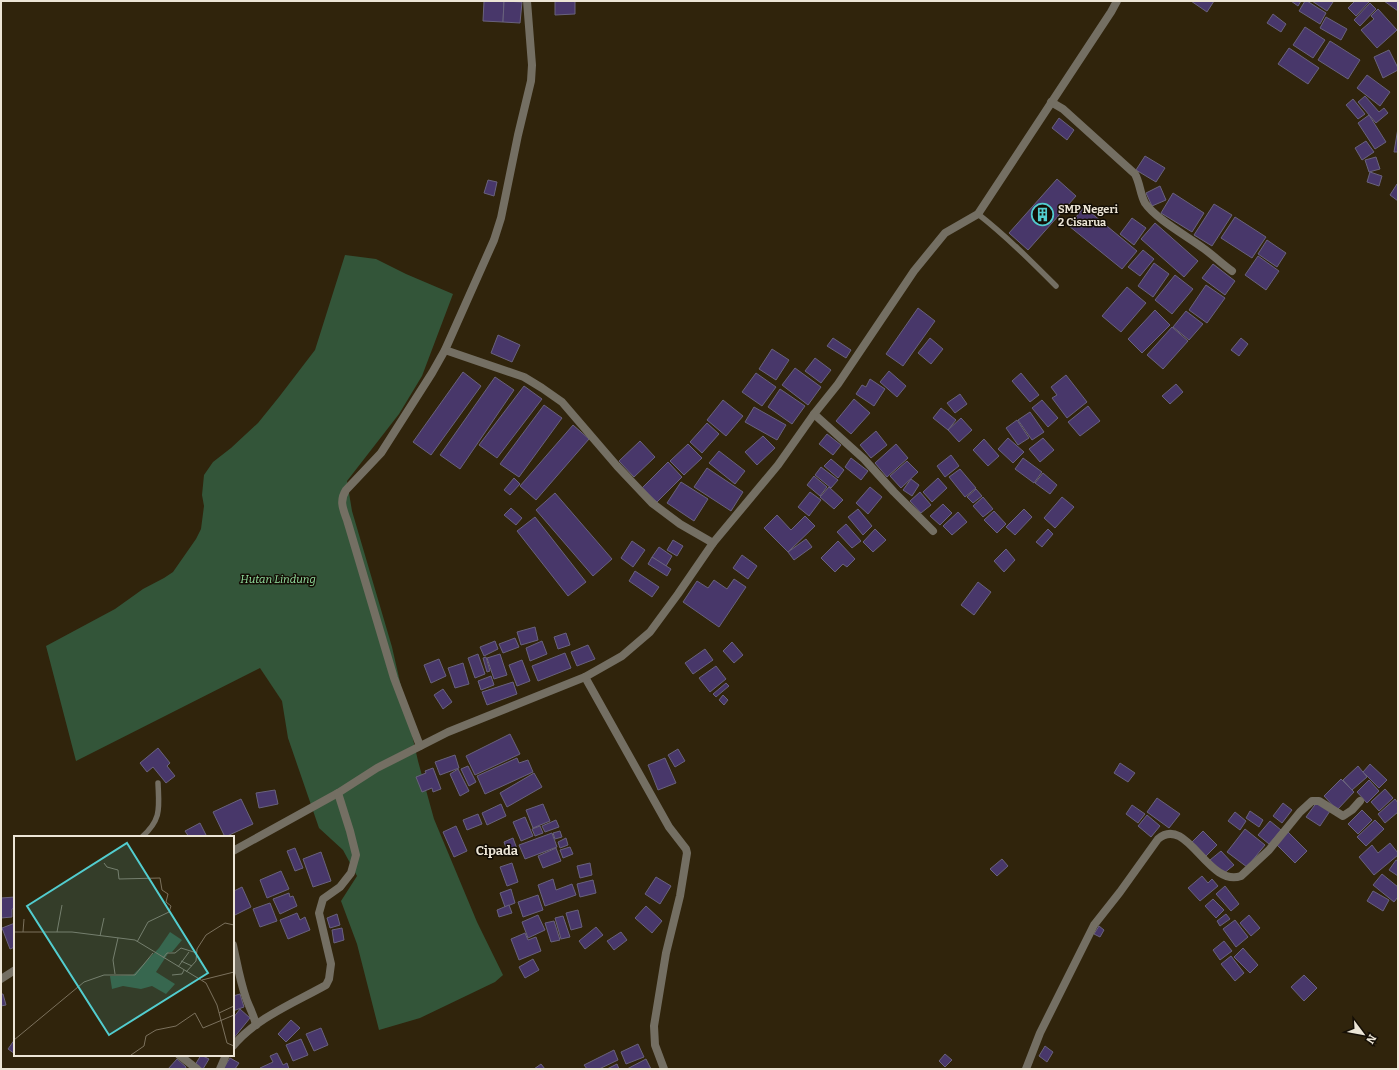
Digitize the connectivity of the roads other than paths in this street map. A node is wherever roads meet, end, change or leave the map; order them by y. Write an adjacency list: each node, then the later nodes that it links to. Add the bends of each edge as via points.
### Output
1 (527, 1): 7 (street, via 532,59 531,81 501,218 494,240)
2 (1117, 1): 3 (street)
3 (1051, 102): 4 (street); 5 (street, via 1134,174 1140,184 1143,199 1150,208)
4 (978, 214): 6 (lane); 8 (street, via 945,233 914,271 838,384)
5 (1232, 272)
6 (1056, 286)
7 (445, 350): 10 (street, via 524,378 562,402 652,503 680,524); 12 (street, via 381,454 346,490 342,501 394,678)
8 (814, 414): 9 (street, via 864,458); 10 (street, via 778,465)
9 (933, 531)
10 (713, 543): 11 (street, via 650,632 622,656)
11 (585, 677): 12 (street, via 455,729); 27 (street, via 669,828 687,853 654,1026 655,1046)
12 (420, 746): 14 (street, via 377,768)
13 (158, 783): 16 (lane, via 160,812)
14 (338, 793): 17 (street); 21 (street, via 356,855 351,873 340,887 323,899 318,913 331,964 328,981 326,985)
15 (1360, 801): 28 (street, via 1344,816 1319,801 1312,801 1269,850 1237,878 1230,878 1216,870 1176,834 1162,835 1094,925 1040,1033)
16 (143, 836)
17 (234, 850)
18 (234, 949): 21 (street, via 248,1005)
19 (14, 971): 20 (street)
20 (1, 979)
21 (256, 1024): 22 (street)
22 (234, 1045)
23 (180, 1056): 25 (street)
24 (225, 1056): 26 (street)
25 (197, 1069)
26 (220, 1069)
27 (664, 1069)
28 (1026, 1069)

